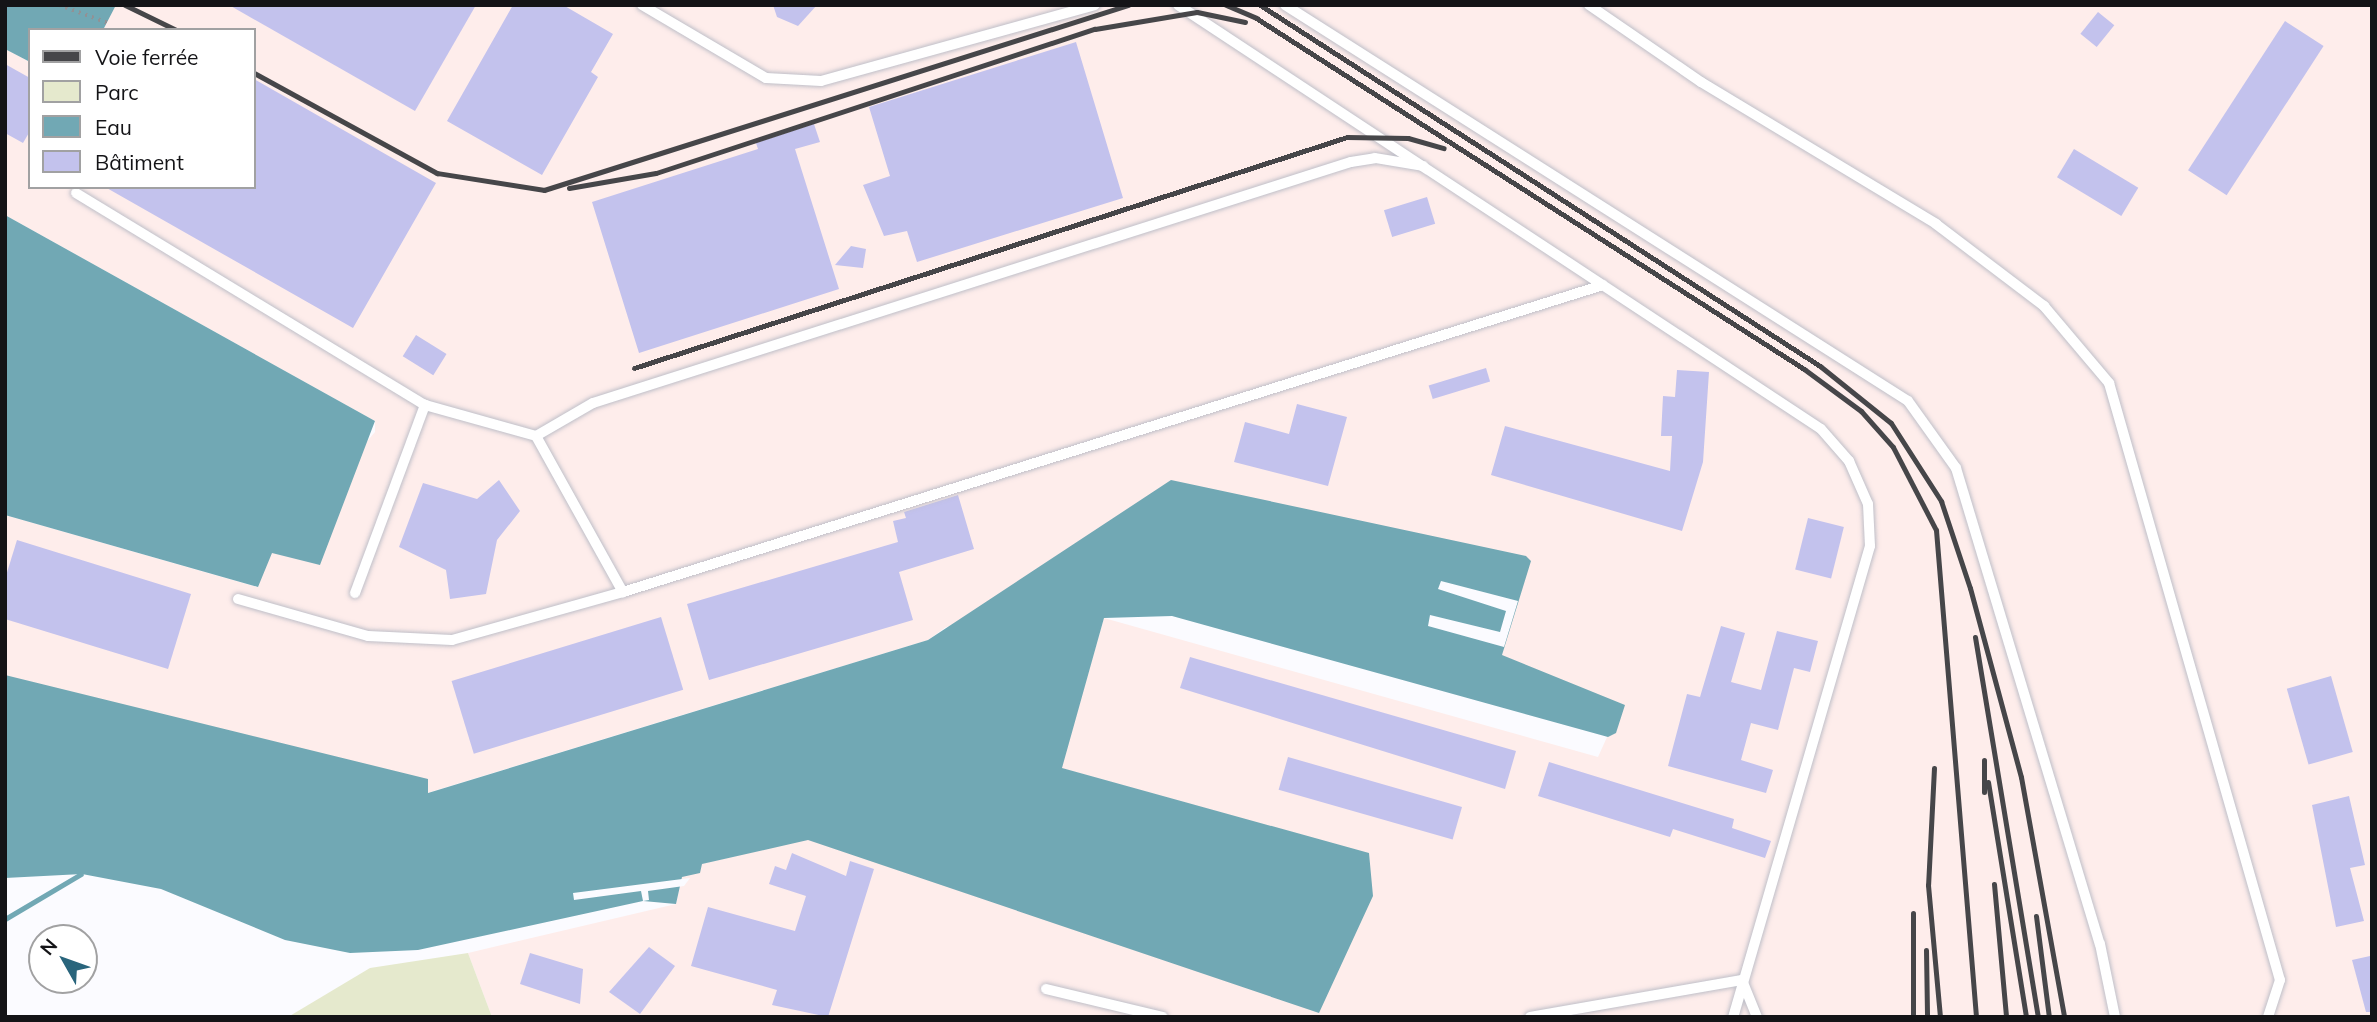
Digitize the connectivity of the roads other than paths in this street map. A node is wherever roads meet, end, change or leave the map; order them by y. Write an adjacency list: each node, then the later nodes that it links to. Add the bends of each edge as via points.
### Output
1 (642, 5): 2 (lane, via 766,78 821,81)
2 (1095, 5)
3 (1178, 5): 6 (lane)
4 (1285, 5): 20 (lane, via 1908,401 1956,468 2101,944)
5 (1589, 5): 21 (lane, via 1700,82 1936,224 2044,306 2109,383 2280,980)
6 (1427, 167): 8 (lane); 10 (lane, via 1376,158 1351,162 593,403)
7 (76, 193): 9 (lane)
8 (1603, 285): 11 (lane); 14 (lane, via 1821,429 1849,461 1867,505 1870,546)
9 (425, 405): 10 (lane); 12 (lane)
10 (536, 436): 11 (lane)
11 (623, 592): 13 (lane, via 452,640 368,636)
12 (355, 593)
13 (238, 599)
14 (1742, 980): 17 (lane); 18 (lane); 19 (lane)
15 (1046, 989): 16 (lane)
16 (1163, 1017)
17 (1530, 1017)
18 (1733, 1017)
19 (1757, 1017)
20 (2115, 1017)
21 (2268, 1017)

